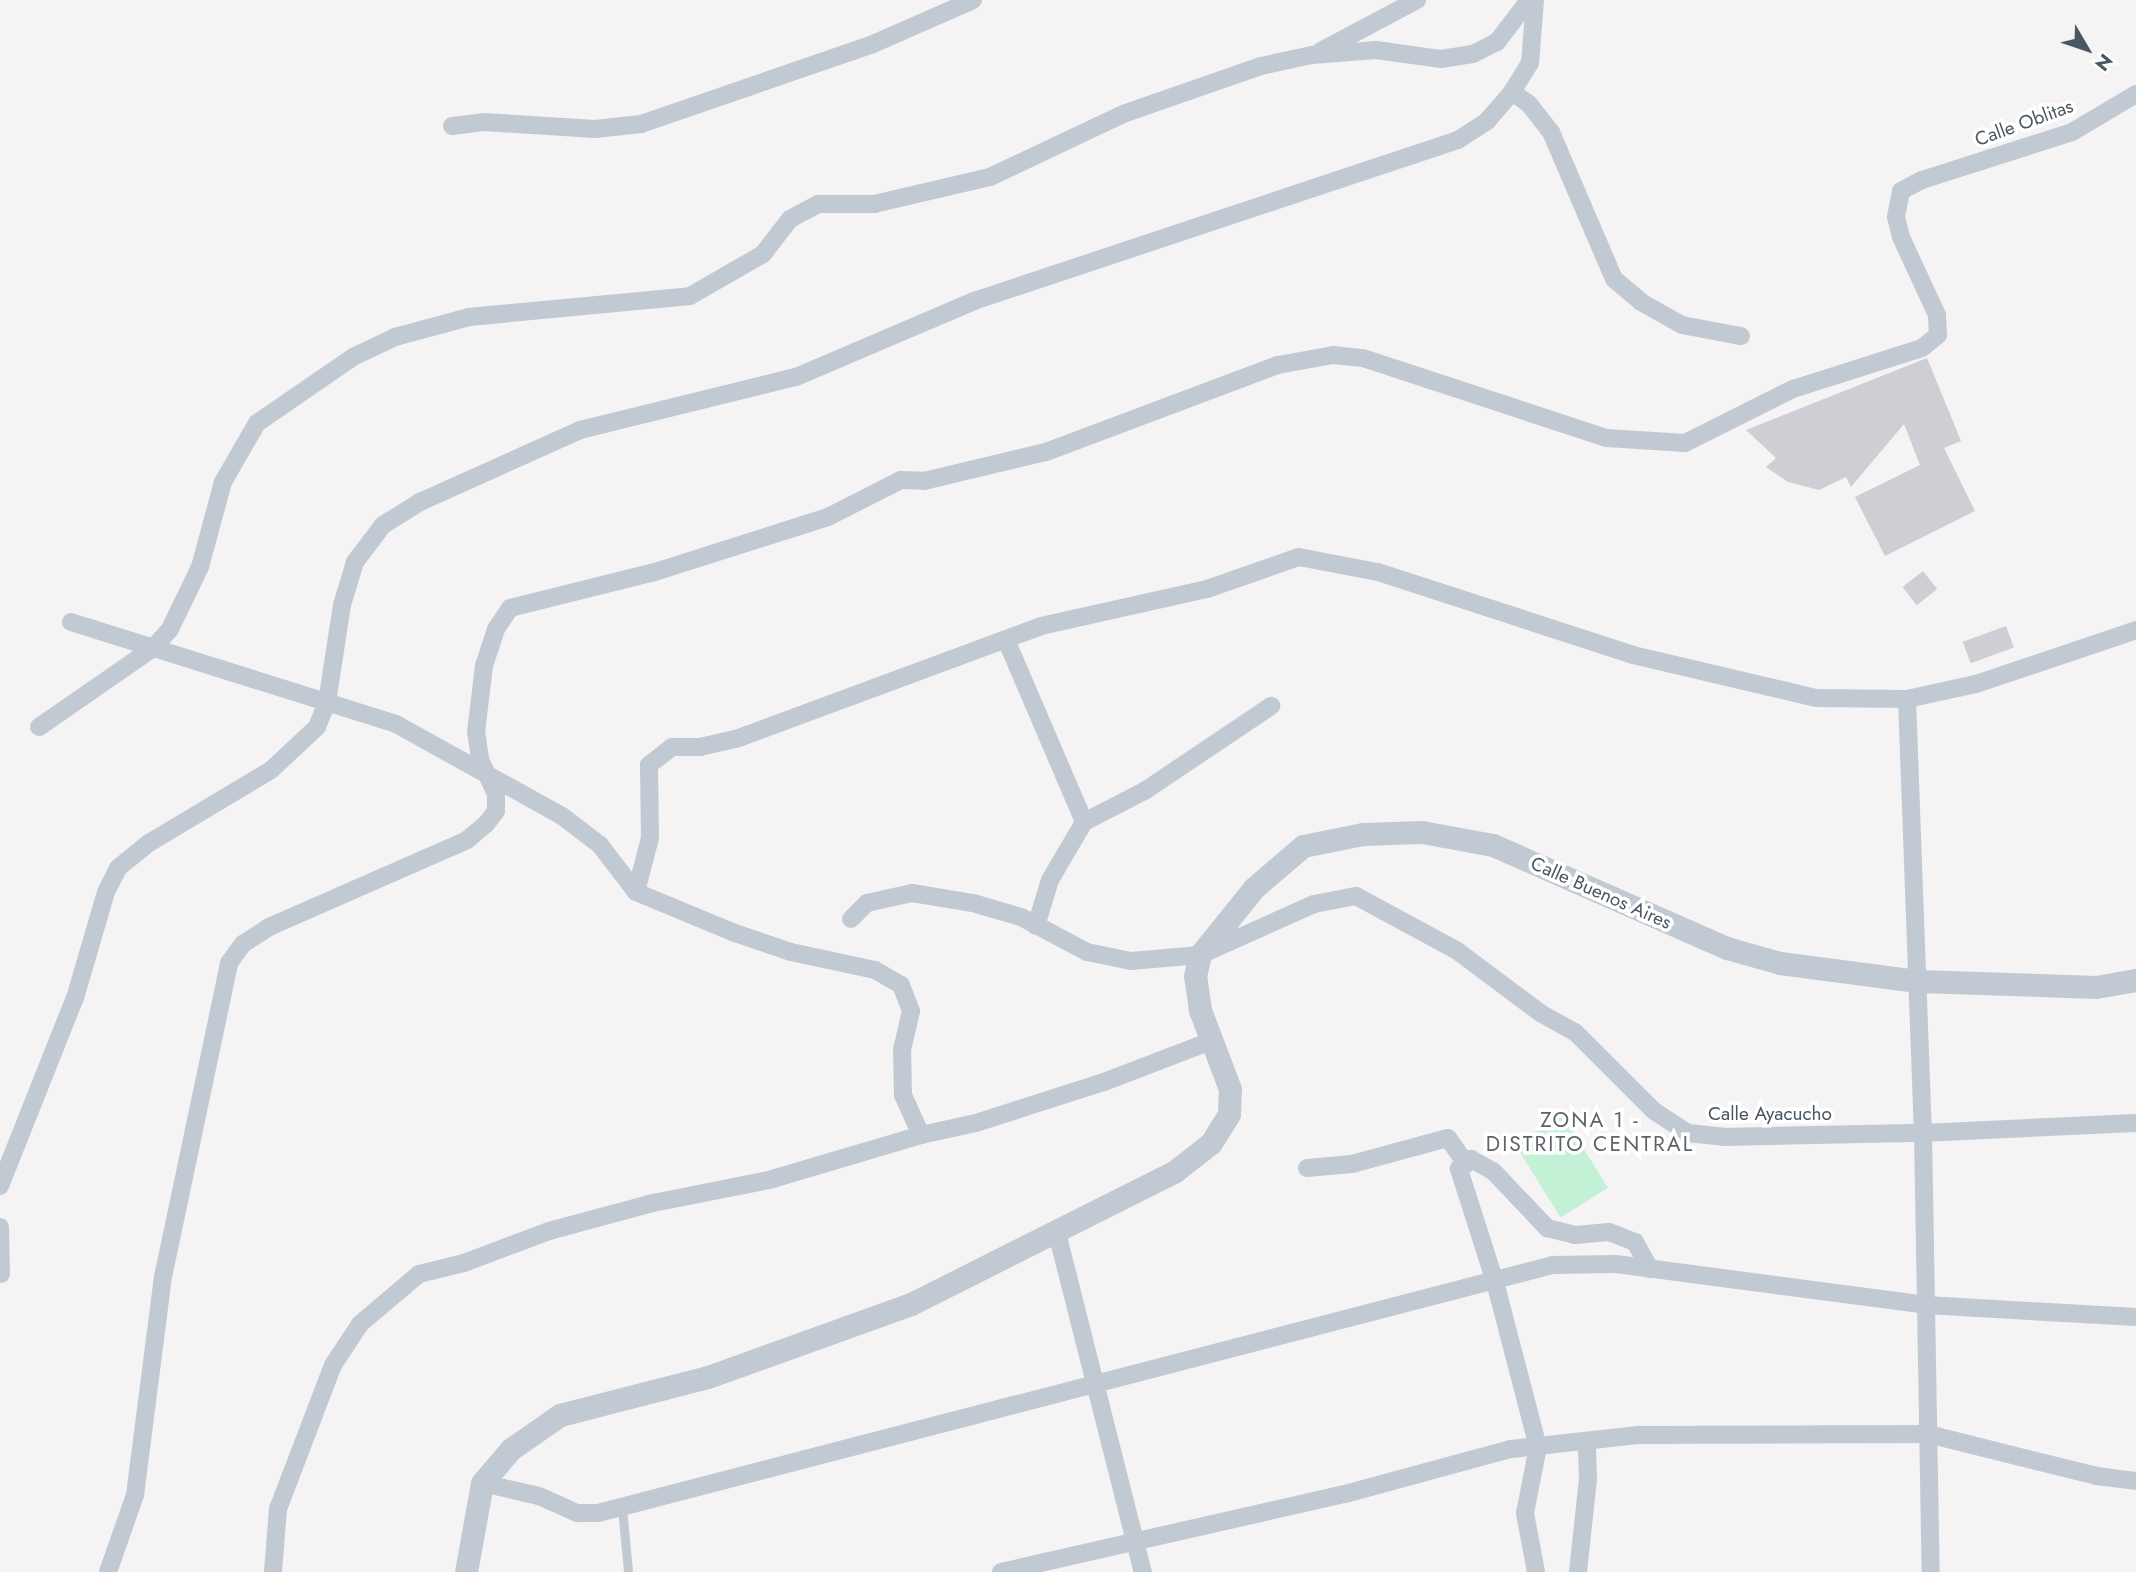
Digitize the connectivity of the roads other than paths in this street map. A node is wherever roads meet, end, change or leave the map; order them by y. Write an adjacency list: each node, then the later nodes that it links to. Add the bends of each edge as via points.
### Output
1 (973, 0): 8 (street, via 873,44 641,124 595,129 484,122)
2 (1418, 0): 5 (street)
3 (1529, 0): 5 (street, via 1497,42 1473,54 1441,59 1376,50)
4 (1535, 0): 6 (street, via 1530,63)
5 (1312, 55): 13 (street, via 1224,76 1123,114 990,177 874,204 818,204 790,219 763,254 690,296 469,317 395,337 353,357 257,424 223,482 200,567 170,629)
6 (1512, 92): 9 (street, via 1529,104 1551,132 1614,279 1641,302 1682,325); 15 (street, via 1487,121 1458,140 974,300 796,377 580,430 420,502 383,525 355,562 342,604)
7 (2136, 94): 18 (street, Calle Oblitas, via 2072,131 1901,191 1896,217 1937,316 1938,335 1922,348 1793,389 1685,443 1607,438 1363,358 1334,355 1278,365 1046,452 924,481 901,480 828,517 658,571 534,598 510,608 496,629 484,666 477,732 480,759)
8 (452, 126)
9 (1741, 336)
10 (71, 622): 13 (street)
11 (2136, 630): 14 (street, via 1976,684)
12 (1007, 642): 14 (street, via 1041,626 1207,589 1299,557 1378,572 1633,654 1770,688 1816,698); 19 (street); 20 (street, via 736,739 672,747 649,765 650,838)
13 (153, 648): 15 (street); 17 (street)
14 (1907, 699): 25 (street)
15 (327, 702): 18 (street, via 396,724); 32 (street, via 317,727 297,750 149,843 118,868 106,892 75,998)
16 (1270, 706): 19 (street, via 1146,790)
17 (39, 727)
18 (489, 779): 20 (street, via 562,816 590,838); 48 (street, via 496,794 496,811 467,840 269,927 243,944 229,962 163,1277 135,1495)
19 (1084, 822): 22 (street, via 1050,880)
20 (636, 892): 29 (street, via 735,933 791,952 875,970 901,985 911,1011 902,1049 903,1095)
21 (851, 919): 22 (street, Calle Ayacucho, via 867,903 912,893 973,902)
22 (1037, 926): 23 (street, Calle Ayacucho, via 1087,952 1131,961)
23 (1200, 955): 25 (street, Calle Buenos Aires, via 1254,888 1303,846 1363,834 1422,832 1493,845 1727,948 1780,963); 26 (street, via 1195,976); 28 (street, Calle Ayacucho, via 1314,904 1356,896 1456,950 1542,1014 1576,1032 1654,1111 1688,1133 1724,1137)
24 (2136, 980): 25 (street, Calle Buenos Aires, via 2096,987)
25 (1917, 981): 28 (street)
26 (1210, 1041): 29 (street, via 1091,1087); 34 (street, via 1230,1089 1229,1114 1211,1143 1174,1172)
27 (2136, 1123): 28 (street, Calle Ayacucho)
28 (1923, 1133): 38 (street)
29 (921, 1135): 49 (street, via 769,1180 653,1203 549,1231 419,1274 360,1324 333,1365 278,1509)
30 (1466, 1164): 31 (street, via 1448,1138 1353,1164); 35 (street, via 1471,1159 1493,1171 1547,1228 1575,1235 1609,1232 1635,1242); 37 (street, via 1459,1169 1461,1186)
31 (1307, 1168)
32 (0, 1186)
33 (0, 1227): 36 (street)
34 (1057, 1233): 40 (street); 45 (street, via 911,1304 813,1342 708,1377 560,1415 511,1449)
35 (1650, 1269): 37 (street, via 1616,1264 1553,1265); 38 (street)
36 (1, 1274)
37 (1496, 1282): 40 (street); 43 (street)
38 (1926, 1306): 39 (street); 41 (street)
39 (2136, 1317)
40 (1093, 1385): 46 (street); 47 (street)
41 (1928, 1434): 42 (street, via 1638,1435); 44 (street, via 2096,1476); 56 (street)
42 (1587, 1441): 43 (street); 55 (street, via 1588,1479)
43 (1538, 1447): 47 (street, via 1511,1449); 54 (street, via 1525,1513)
44 (2136, 1480)
45 (482, 1483): 46 (street, via 539,1496 578,1513); 50 (street)
46 (622, 1508): 51 (lane)
47 (1135, 1543): 52 (street); 53 (street)
48 (108, 1572)
49 (273, 1572)
50 (466, 1572)
51 (628, 1572)
52 (1000, 1572)
53 (1143, 1572)
54 (1536, 1572)
55 (1578, 1572)
56 (1931, 1572)

